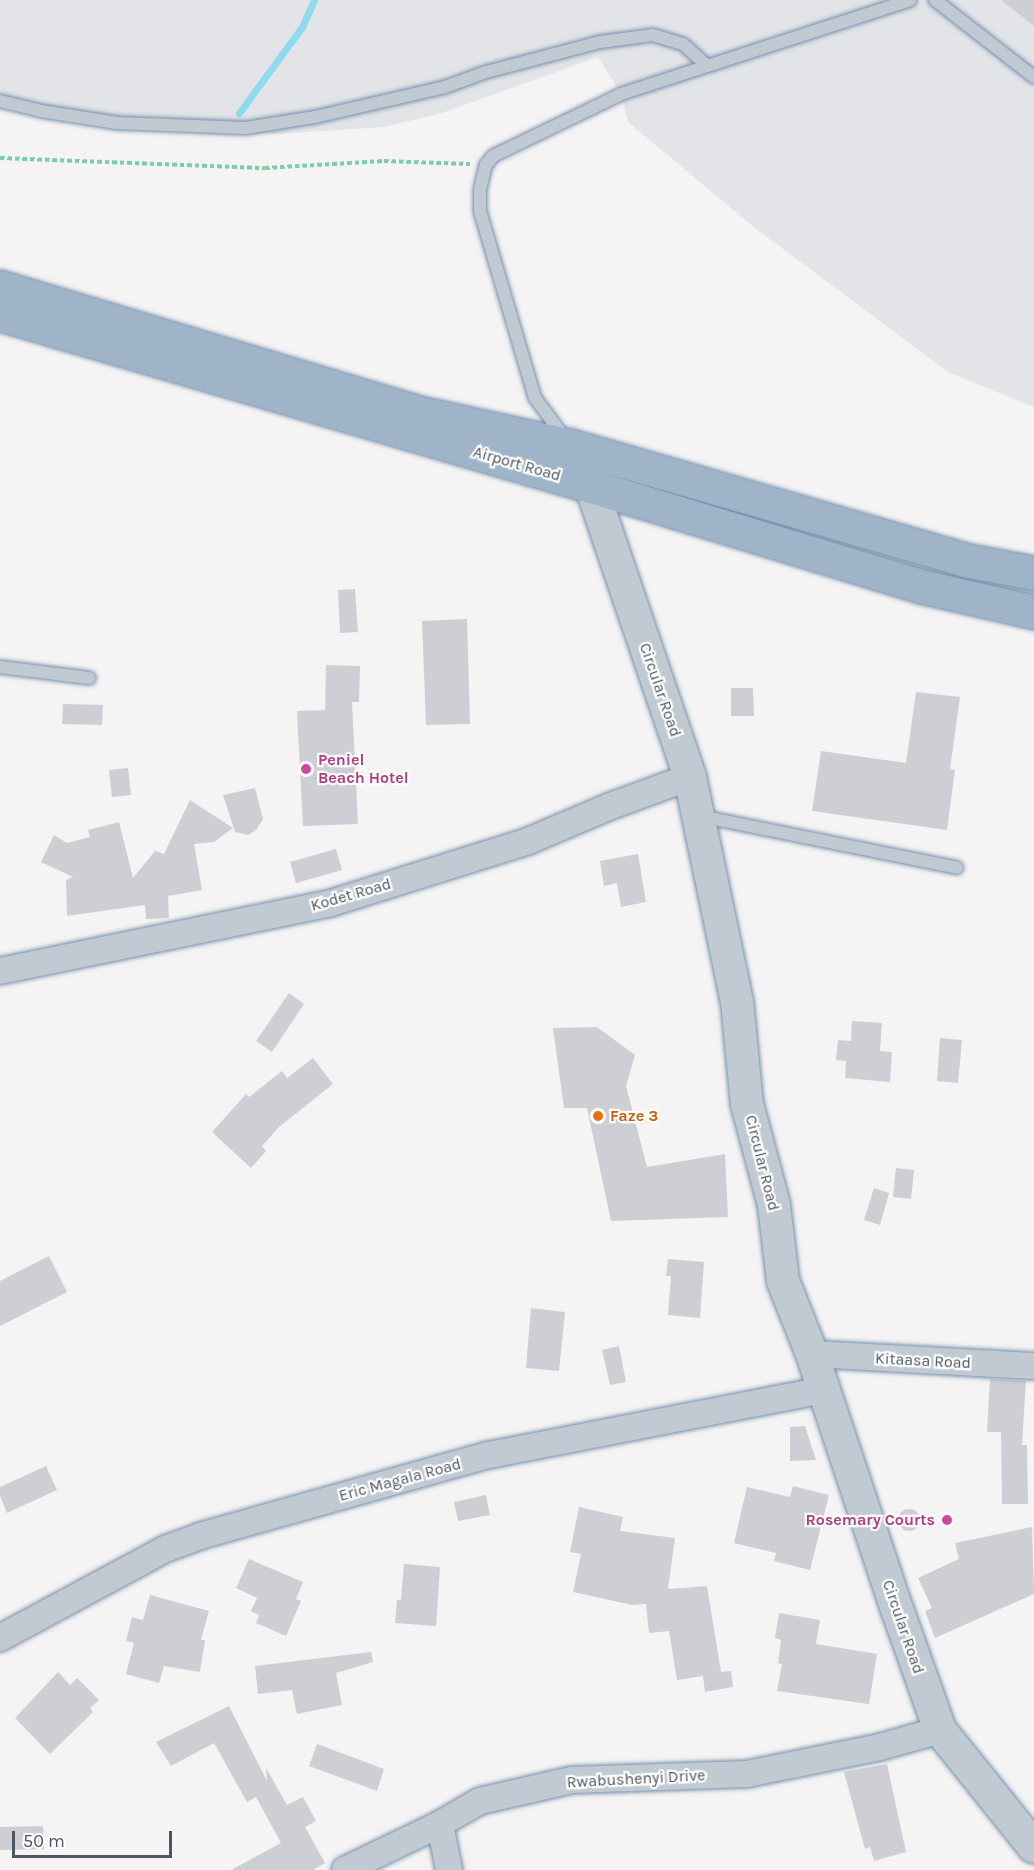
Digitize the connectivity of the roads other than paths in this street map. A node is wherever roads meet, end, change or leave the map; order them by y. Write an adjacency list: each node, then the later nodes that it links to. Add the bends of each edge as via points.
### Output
1 (910, 0): 3 (lane)
2 (935, 0): 4 (lane)
3 (705, 64): 5 (lane, via 683,44 653,35 600,42 445,87 315,117 246,128 117,123); 8 (lane, via 621,94 493,156 486,165 480,212 535,398)
4 (1032, 73)
5 (0, 101)
6 (0, 287): 8 (highway, Airport Road, via 424,414)
7 (0, 314): 9 (highway, Airport Road)
8 (571, 446): 9 (street, Circular Road); 10 (highway, Airport Road, via 965,560)
9 (591, 486): 11 (highway, Airport Road, via 920,586); 14 (street, Circular Road)
10 (1034, 573)
11 (1034, 612)
12 (0, 667): 13 (lane)
13 (89, 678)
14 (690, 777): 15 (street, Circular Road); 17 (street, Kodet Road, via 526,842 331,903)
15 (699, 816): 16 (lane); 18 (street, Circular Road, via 737,1001 747,1104 774,1205 783,1281)
16 (957, 868)
17 (0, 971)
18 (812, 1354): 19 (street, Kitaasa Road); 20 (street, Circular Road)
19 (1034, 1366)
20 (824, 1390): 21 (street, Eric Magala Road, via 489,1455 200,1536 165,1549); 22 (street, Circular Road)
21 (0, 1638)
22 (940, 1730): 23 (street, Rwabushenyi Drive, via 880,1747 747,1774 572,1780 480,1801); 24 (street, Circular Road)
23 (440, 1824): 25 (street, Rwabushenyi Drive); 26 (street)
24 (1034, 1847)
25 (345, 1870)
26 (449, 1870)

